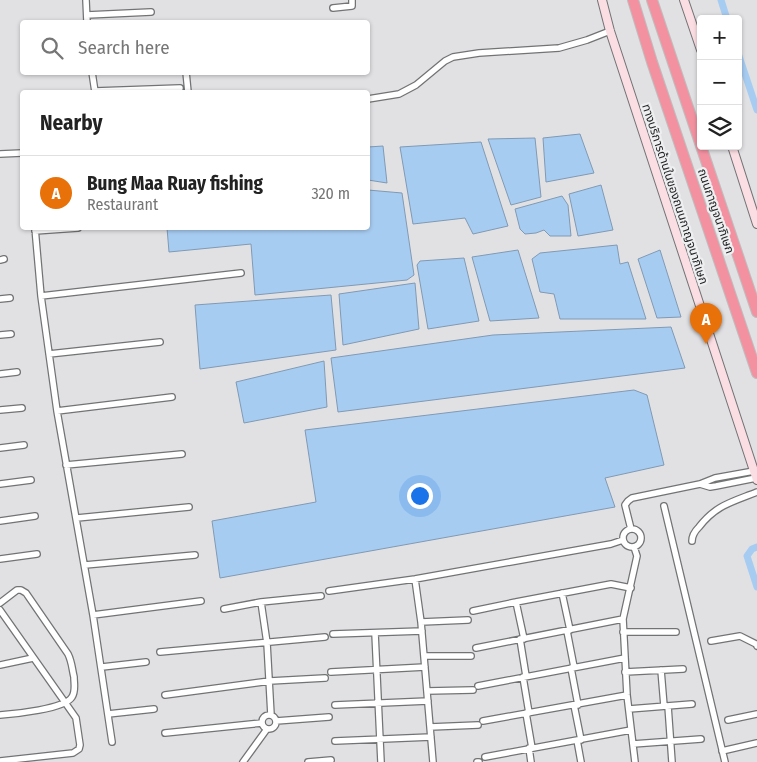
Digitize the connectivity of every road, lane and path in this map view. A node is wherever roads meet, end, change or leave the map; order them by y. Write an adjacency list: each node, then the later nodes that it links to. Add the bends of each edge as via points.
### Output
1 (86, 0): 9 (street)
2 (352, 0): 7 (street, via 352,6)
3 (602, 0): 11 (main road, ทางบริการด้านในของถนนกาญจนาภิเษก)
4 (633, 0): 37 (highway, ถนนกาญจนาภิเษก)
5 (652, 0): 20 (highway, ถนนกาญจนาภิเษก)
6 (684, 0): 12 (main road)
7 (333, 8)
8 (152, 12): 9 (street)
9 (87, 15): 10 (street)
10 (87, 20)
11 (610, 31): 19 (street, via 560,48 453,57 399,94); 47 (main road, ทางบริการด้านในของถนนกาญจนาภิเษก)
12 (697, 38)
13 (92, 75): 16 (street)
14 (186, 75): 18 (street)
15 (180, 88): 17 (street)
16 (95, 90)
17 (138, 90)
18 (188, 90)
19 (370, 99)
20 (697, 134)
21 (702, 150): 31 (highway, ถนนกาญจนาภิเษก)
22 (733, 150): 25 (main road)
23 (20, 153): 24 (street)
24 (0, 154)
25 (757, 224)
26 (35, 230): 28 (street)
27 (241, 273): 28 (street)
28 (42, 296): 35 (street)
29 (10, 298): 30 (street)
30 (0, 299)
31 (757, 312)
32 (12, 334): 33 (street)
33 (0, 335)
34 (160, 342): 35 (street)
35 (49, 354): 42 (street)
36 (16, 372): 38 (street)
37 (757, 373)
38 (0, 374)
39 (172, 397): 42 (street)
40 (22, 408): 41 (street)
41 (0, 410)
42 (57, 410): 46 (street)
43 (24, 445): 44 (street)
44 (0, 448)
45 (182, 454): 46 (street)
46 (66, 465): 54 (street)
47 (756, 476): 56 (street, via 716,486 700,484 638,496 625,505)
48 (31, 480): 49 (street)
49 (0, 484)
50 (757, 492): 58 (street, via 712,512)
51 (664, 506): 145 (street)
52 (189, 507): 54 (street)
53 (35, 516): 55 (street)
54 (76, 518): 63 (street)
55 (0, 521)
56 (631, 528): 57 (street, via 625,532); 59 (street, via 638,530 642,537)
57 (623, 540): 59 (street, via 629,547); 64 (street)
58 (692, 541)
59 (634, 547): 65 (street, via 637,556)
60 (37, 554): 62 (street)
61 (195, 555): 63 (street)
62 (0, 559)
63 (85, 565): 76 (street)
64 (415, 579): 66 (street); 79 (street)
65 (631, 588): 67 (street, via 611,584); 78 (street)
66 (329, 592)
67 (562, 593): 71 (street); 80 (street)
68 (321, 596): 70 (street)
69 (201, 601): 76 (street)
70 (261, 602): 73 (street); 89 (street)
71 (516, 602): 74 (street); 87 (street)
72 (0, 603): 114 (street, via 17,590 23,590 68,654 75,688 72,698)
73 (224, 609)
74 (473, 611)
75 (1, 614): 95 (street)
76 (93, 614): 99 (street)
77 (468, 620): 79 (street)
78 (623, 620): 80 (street); 82 (street)
79 (421, 622): 81 (street)
80 (569, 630): 87 (street); 101 (street)
81 (422, 631): 84 (street); 93 (street)
82 (624, 632): 83 (street); 96 (street)
83 (676, 632)
84 (375, 633): 85 (street); 103 (street)
85 (333, 634)
86 (325, 637): 89 (street)
87 (522, 639): 91 (street); 107 (street)
88 (711, 641): 90 (street, via 740,636)
89 (267, 643): 92 (street); 109 (street)
90 (757, 646)
91 (476, 648)
92 (160, 652)
93 (424, 656): 94 (street); 100 (street)
94 (471, 656)
95 (33, 658): 98 (street); 114 (street)
96 (625, 658): 101 (street); 106 (street)
97 (146, 662): 99 (street)
98 (0, 665)
99 (102, 667): 123 (street)
100 (425, 667): 103 (street); 110 (street)
101 (572, 668): 107 (street); 118 (street)
102 (683, 669): 104 (street)
103 (376, 670): 105 (street); 115 (street)
104 (660, 670): 106 (street); 119 (street)
105 (332, 672)
106 (625, 672): 112 (street)
107 (525, 677): 110 (street, via 476,688); 122 (street)
108 (325, 678): 109 (street)
109 (270, 682): 111 (street); 126 (street)
110 (427, 691): 113 (street)
111 (165, 695)
112 (627, 695): 118 (street); 120 (street)
113 (428, 701): 115 (street); 131 (street)
114 (65, 703): 125 (street, via 37,711); 148 (street, via 76,718 79,749 73,753)
115 (378, 703): 117 (street); 136 (street)
116 (692, 704): 119 (street)
117 (335, 705)
118 (576, 705): 122 (street); 138 (street)
119 (666, 706): 120 (street); 140 (street)
120 (629, 708): 133 (street)
121 (154, 709): 123 (street)
122 (527, 713): 131 (street, via 480,723); 144 (street)
123 (108, 714): 141 (street)
124 (757, 714): 128 (street)
125 (0, 715)
126 (271, 716): 129 (street); 130 (street, via 264,717)
127 (329, 717): 129 (street)
128 (728, 720)
129 (276, 721): 132 (street, via 272,729)
130 (262, 723): 132 (street); 134 (street)
131 (430, 727): 135 (street)
132 (267, 729): 149 (street)
133 (631, 730): 138 (street); 143 (street)
134 (165, 733)
135 (431, 737): 136 (street); 152 (street)
136 (380, 739): 139 (street); 151 (street)
137 (701, 739): 140 (street)
138 (579, 740): 144 (street); 154 (street)
139 (335, 741)
140 (671, 741): 143 (street); 156 (street)
141 (112, 742)
142 (757, 743): 145 (street)
143 (633, 744): 155 (street)
144 (530, 748): 146 (street); 153 (street)
145 (722, 751): 157 (street)
146 (485, 757)
147 (331, 760): 150 (street)
148 (0, 761)
149 (243, 762)
150 (308, 762)
151 (381, 762)
152 (433, 762)
153 (531, 762)
154 (581, 762)
155 (635, 762)
156 (672, 762)
157 (725, 762)

